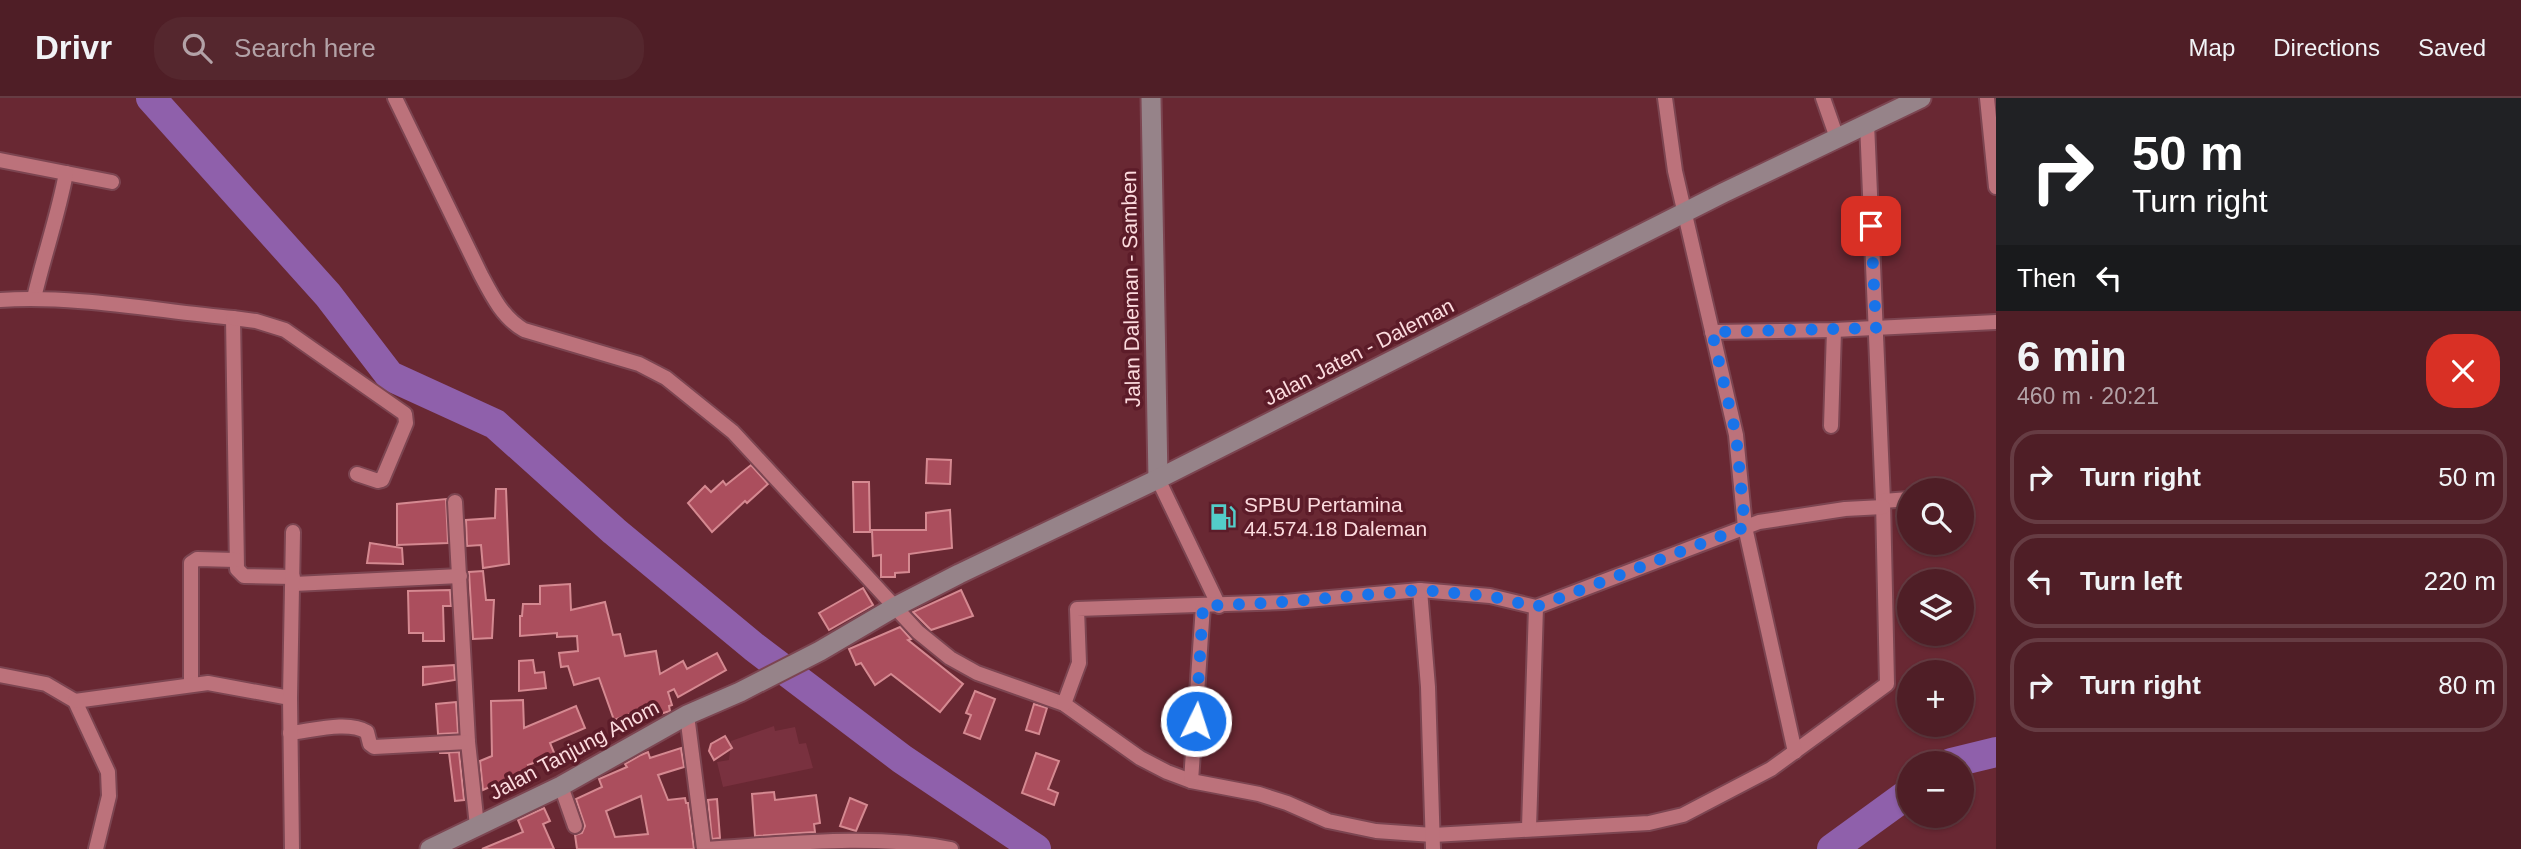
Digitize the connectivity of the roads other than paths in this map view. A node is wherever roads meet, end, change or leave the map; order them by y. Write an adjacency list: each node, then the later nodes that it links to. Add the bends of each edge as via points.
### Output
1 (395, 98): 36 (street, via 481,275 509,319 524,330 639,364 699,402 761,461)
2 (1151, 98): 24 (main road, Jalan Daleman - Samben)
3 (1665, 98): 14 (street)
4 (1823, 98): 8 (street)
5 (1920, 98): 7 (main road, Jalan Jaten - Daleman)
6 (1987, 98): 9 (street)
7 (1867, 123): 8 (main road, Jalan Jaten - Daleman); 19 (street)
8 (1837, 138): 14 (main road, Jalan Jaten - Daleman)
9 (1994, 140): 13 (street)
10 (0, 160): 11 (street)
11 (65, 173): 12 (street); 15 (street)
12 (111, 182)
13 (1996, 187)
14 (1686, 212): 21 (street); 24 (main road, Jalan Jaten - Daleman)
15 (34, 298): 16 (street); 17 (street)
16 (0, 300)
17 (233, 318): 23 (street, via 285,330 405,414 406,423 382,480); 30 (street)
18 (1996, 322): 19 (street)
19 (1876, 328): 20 (street); 27 (street)
20 (1834, 330): 21 (street); 22 (street)
21 (1712, 332): 28 (street, via 1736,435)
22 (1830, 426)
23 (356, 474)
24 (1158, 479): 35 (street); 36 (main road, Jalan Jaten - Daleman)
25 (1897, 501): 27 (street)
26 (455, 502): 31 (street)
27 (1883, 504): 28 (street); 47 (street, via 1887,684)
28 (1745, 527): 37 (street); 47 (street)
29 (293, 532): 32 (street)
30 (236, 560): 32 (street, via 244,576); 40 (street, via 197,559 191,563)
31 (460, 576): 32 (street); 46 (street)
32 (293, 581): 41 (street)
33 (1420, 590): 35 (street); 37 (street, via 1490,596); 53 (street)
34 (1203, 606): 35 (street); 43 (street, via 1077,609 1079,663); 48 (street)
35 (1219, 606)
36 (895, 607): 38 (main road, Jalan Jaten - Daleman); 43 (street, via 950,658 992,679)
37 (1536, 607): 50 (street)
38 (820, 651): 44 (main road, Jalan Tanjung Anom)
39 (0, 674): 42 (street, via 46,684)
40 (191, 684): 41 (street); 42 (street)
41 (290, 698): 45 (street)
42 (75, 701): 55 (street, via 108,772 109,796)
43 (1064, 704): 48 (street, via 1140,758 1167,772)
44 (687, 715): 49 (main road, Jalan Tanjung Anom); 57 (street)
45 (290, 733): 46 (street, via 362,728 374,747); 56 (street)
46 (468, 742): 51 (street)
47 (1794, 752): 50 (street, via 1671,819)
48 (1192, 776): 53 (street, via 1335,823)
49 (561, 786): 51 (main road, Jalan Tanjung Anom); 52 (street)
50 (1530, 823): 53 (street)
51 (477, 826): 54 (main road, Jalan Tanjung Anom)
52 (575, 826)
53 (1433, 835)
54 (435, 848)
55 (96, 849)
56 (292, 849)
57 (705, 849): 58 (street, via 855,840 917,842)
58 (951, 849)

